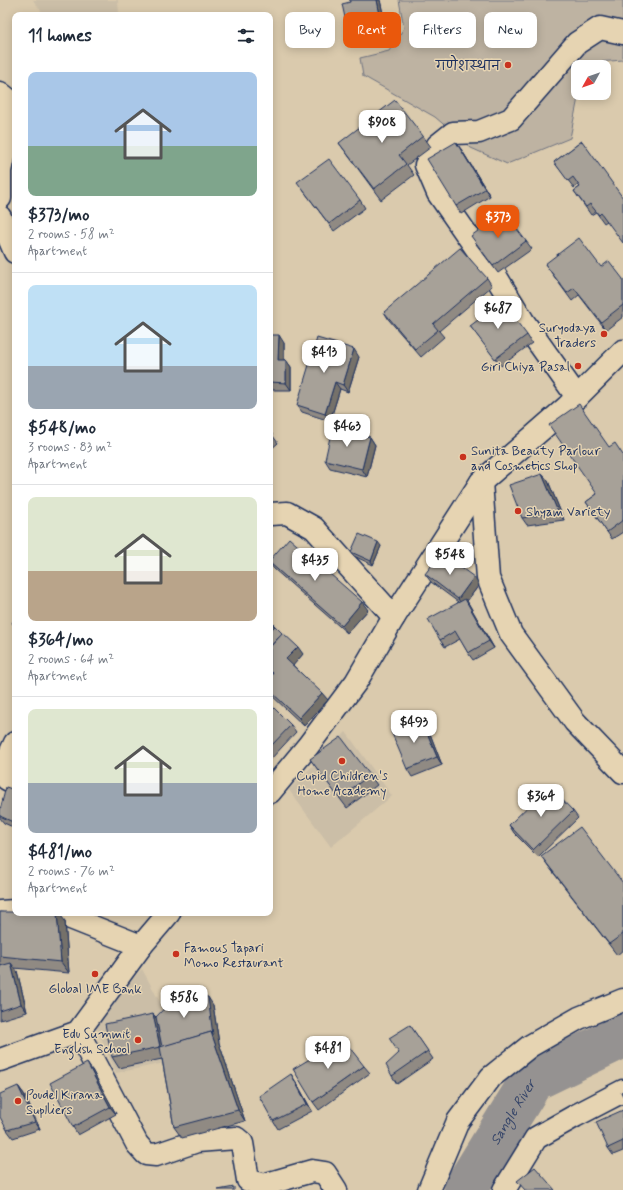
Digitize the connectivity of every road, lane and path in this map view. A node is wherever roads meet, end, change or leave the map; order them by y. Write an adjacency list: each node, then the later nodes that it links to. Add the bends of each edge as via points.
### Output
1 (623, 32): 7 (street, via 600,28 577,43 511,119 479,132 453,133 438,145 426,165 438,193)
2 (0, 93): 3 (street, via 9,100 8,134 0,171)
3 (0, 198)
4 (0, 218): 5 (street)
5 (12, 245)
6 (623, 351): 7 (street)
7 (577, 397): 8 (street)
8 (481, 482): 10 (street); 12 (street, via 488,578 511,634 575,722)
9 (273, 514): 10 (street, via 287,513 314,528)
10 (394, 617): 14 (street, via 356,682)
11 (12, 749): 13 (street, via 2,770 7,779)
12 (623, 772)
13 (12, 782)
14 (273, 788)
15 (0, 912): 16 (street)
16 (12, 912)
17 (66, 916): 19 (street)
18 (166, 916): 19 (street)
19 (141, 946): 21 (street)
20 (623, 1000): 25 (street, via 580,1018 530,1046 491,1077 458,1121)
21 (78, 1032): 22 (street); 24 (street, via 137,1144 146,1154 156,1155 197,1141 236,1138 242,1143 248,1180 263,1185 312,1171 325,1173)
22 (0, 1060)
23 (623, 1091): 26 (street, via 536,1138)
24 (336, 1190)
25 (429, 1190)
26 (504, 1190)

